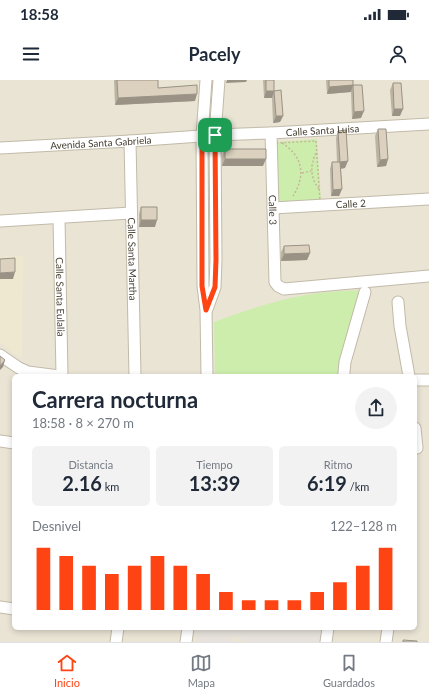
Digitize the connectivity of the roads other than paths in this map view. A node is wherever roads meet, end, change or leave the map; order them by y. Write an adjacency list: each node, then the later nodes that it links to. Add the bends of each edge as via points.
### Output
1 (206, 80): 6 (street)
2 (219, 80): 5 (street)
3 (429, 124): 4 (street, Calle Santa Luisa)
4 (271, 133): 5 (street, Calle Santa Luisa); 10 (street, Calle 3)
5 (215, 135): 6 (street, Calle Santa Luisa); 17 (street, via 215,287)
6 (202, 136): 7 (street, Avenida Santa Gabriela); 17 (street, via 202,286)
7 (130, 141): 8 (street, Avenida Santa Gabriela); 11 (street, Calle Santa Martha)
8 (0, 148)
9 (429, 199): 10 (street, Calle 2)
10 (273, 208): 14 (street, Calle 3, via 275,282 284,289)
11 (131, 213): 12 (street); 21 (street, Calle Santa Martha)
12 (58, 218): 13 (street); 20 (street, Calle Santa Eulalia)
13 (0, 221)
14 (429, 276)
15 (365, 292): 23 (street, via 345,362)
16 (398, 302): 24 (street)
17 (206, 310): 22 (street)
18 (0, 355): 19 (street, via 28,372)
19 (43, 374)
20 (62, 374)
21 (135, 374)
22 (207, 374)
23 (344, 374)
24 (409, 374)
25 (417, 380): 26 (street)
26 (429, 380)
27 (0, 441): 28 (street)
28 (12, 443)
29 (0, 607): 30 (street)
30 (12, 609)
31 (118, 630): 35 (street)
32 (188, 630): 36 (street)
33 (328, 630): 37 (street)
34 (388, 630): 38 (street)
35 (116, 642)
36 (186, 642)
37 (326, 642)
38 (386, 642)

